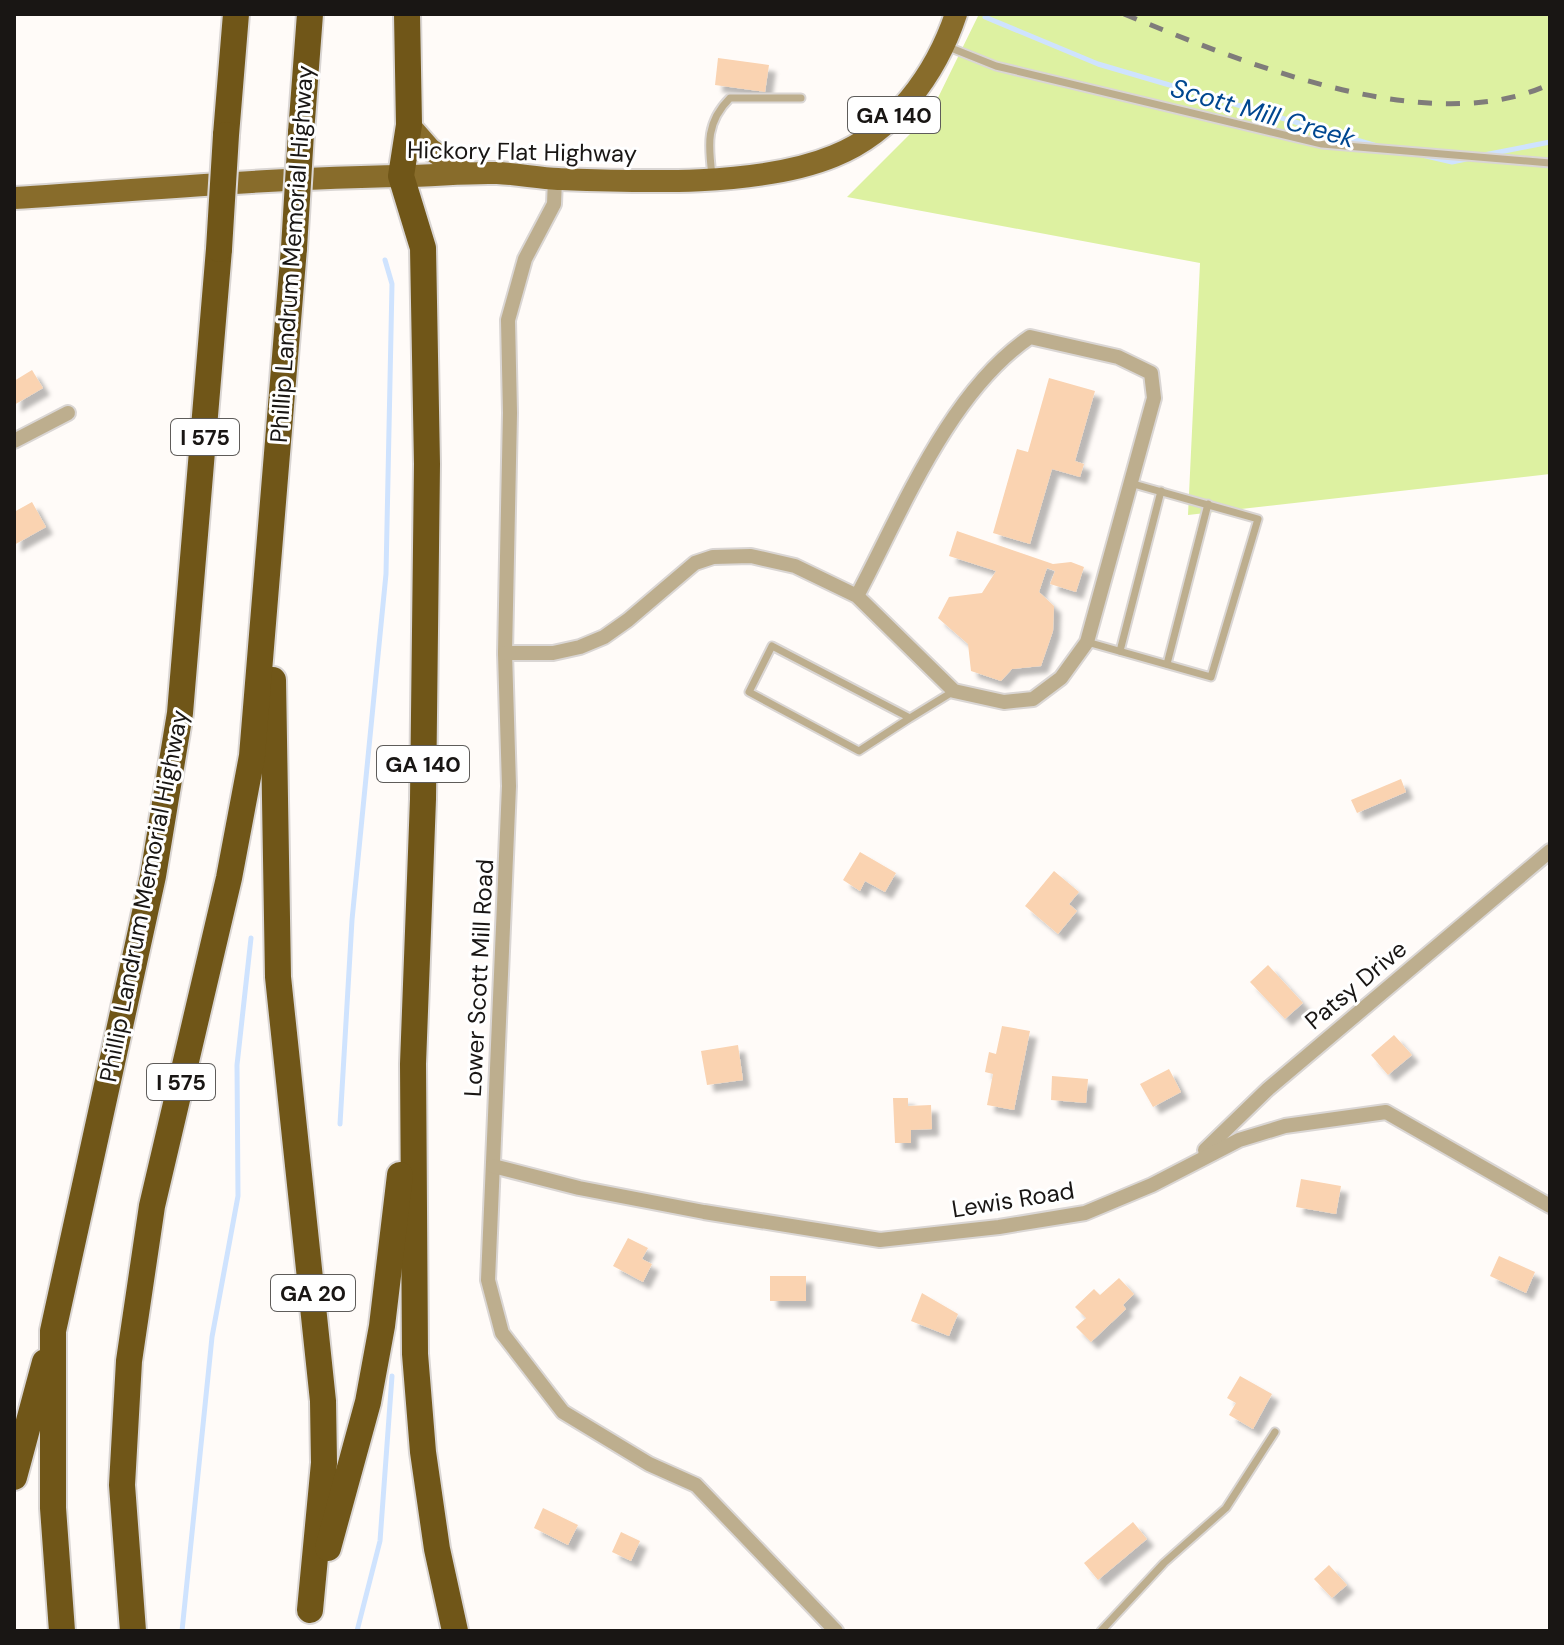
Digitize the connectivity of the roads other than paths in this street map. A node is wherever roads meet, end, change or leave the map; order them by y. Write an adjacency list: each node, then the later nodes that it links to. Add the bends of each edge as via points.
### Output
1 (223, 14): 7 (highway)
2 (236, 14): 7 (highway, Phillip Landrum Memorial Highway / I 575)
3 (310, 14): 21 (highway, Phillip Landrum Memorial Highway / I 575, bridge)
4 (407, 14): 9 (highway)
5 (956, 14): 6 (main road, Hickory Flat Highway / GA 140)
6 (944, 45): 10 (lane, via 996,66 1322,144); 13 (main road, Hickory Flat Highway / GA 140, via 908,100 850,148 788,169)
7 (232, 66): 34 (highway, Phillip Landrum Memorial Highway / I 575, bridge, via 180,713 153,876)
8 (801, 98): 13 (lane, via 730,98 717,111 707,137)
9 (409, 125): 11 (main road, via 430,149); 12 (highway)
10 (1550, 163)
11 (465, 173): 12 (main road, Hickory Flat Highway / GA 140); 14 (main road, Hickory Flat Highway / GA 140)
12 (401, 176): 15 (main road, Hickory Flat Highway / GA 140); 30 (highway, GA 140, via 423,248 427,479)
13 (712, 178): 14 (main road, Hickory Flat Highway / GA 140)
14 (555, 179): 25 (street, Lower Scott Mill Road, via 554,204 525,259 508,320)
15 (14, 198)
16 (68, 413): 17 (street)
17 (14, 441)
18 (1130, 483): 19 (lane); 22 (street, via 1154,398 1151,373 1118,357 1030,337 1011,350 950,423); 23 (street)
19 (1161, 491): 20 (lane); 24 (lane)
20 (1208, 504): 26 (lane); 26 (lane, via 1258,519 1211,677)
21 (271, 537): 37 (highway, GA 20, via 278,977 323,1401 324,1463); 39 (highway, Phillip Landrum Memorial Highway / I 575, via 252,756 229,878 152,1206 129,1361 122,1485)
22 (857, 596): 25 (street, via 795,566 751,556 713,557 675,576 604,637 553,653); 27 (street)
23 (1087, 642): 24 (lane); 27 (street, via 1061,678 1033,699 1004,702)
24 (1120, 651): 26 (lane)
25 (505, 653): 32 (street, Lower Scott Mill Road, via 509,786)
26 (1167, 664)
27 (954, 691): 28 (lane)
28 (910, 718): 28 (lane, via 772,646 749,692 859,751)
29 (1550, 851): 31 (street, Patsy Drive, via 1268,1089)
30 (413, 1064): 37 (highway, GA 140, via 382,1326 350,1474); 40 (highway, via 416,1368 437,1549)
31 (1196, 1159): 32 (street, Lewis Road, via 1152,1185 1085,1213 880,1240 704,1212); 33 (street, Lewis Road, via 1285,1126 1386,1112)
32 (493, 1166): 41 (street, Lower Scott Mill Road, via 488,1280 502,1333 530,1373 563,1412 649,1464 696,1485)
33 (1550, 1206)
34 (53, 1331): 36 (highway); 38 (highway, Phillip Landrum Memorial Highway / I 575, via 53,1508)
35 (1275, 1432): 42 (lane, via 1226,1508 1164,1563)
36 (14, 1477)
37 (306, 1620)
38 (62, 1631)
39 (133, 1631)
40 (455, 1631)
41 (836, 1631)
42 (1101, 1631)

